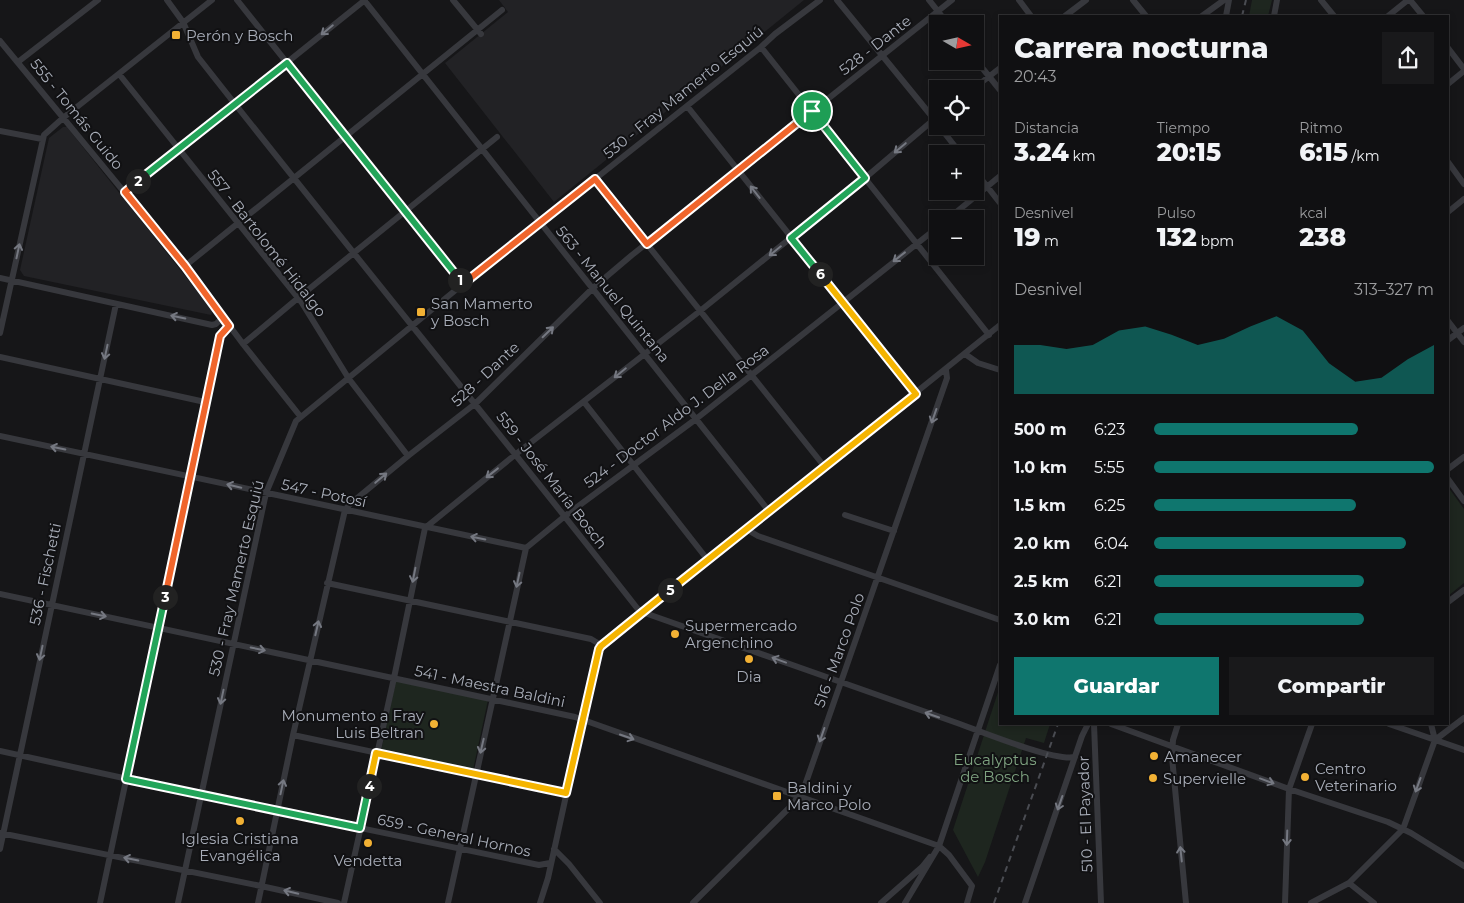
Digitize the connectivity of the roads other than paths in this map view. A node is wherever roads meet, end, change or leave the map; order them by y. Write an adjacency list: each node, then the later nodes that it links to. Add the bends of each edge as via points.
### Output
1 (98, 0): 37 (street)
2 (167, 0): 31 (street, 559 - José María Bosch)
3 (212, 0): 31 (street)
4 (237, 0): 38 (street)
5 (365, 0): 38 (street, one-way to 38); 43 (street, 563 - Manuel Quintana)
6 (453, 0): 32 (street)
7 (820, 0): 34 (street, 530 - Fray Mamerto Esquiú)
8 (837, 0): 36 (street)
9 (929, 0): 20 (street)
10 (952, 0): 20 (street, 528 - Dante)
11 (1019, 0): 22 (street)
12 (1086, 0): 23 (street)
13 (1133, 0): 24 (street)
14 (1224, 0): 25 (street)
15 (1229, 0): 26 (street)
16 (1278, 0): 27 (street)
17 (1321, 0): 28 (street)
18 (1409, 0): 29 (street); 30 (street)
19 (502, 10): 32 (street)
20 (938, 12): 21 (street); 36 (street, 528 - Dante)
21 (940, 15)
22 (1030, 15)
23 (1066, 15)
24 (1145, 15)
25 (1203, 15)
26 (1226, 15)
27 (1274, 15)
28 (1333, 15)
29 (1389, 15)
30 (1422, 15)
31 (183, 22): 42 (street); 48 (street, 559 - José María Bosch, via 195,53)
32 (479, 32): 43 (street)
33 (0, 41): 37 (street, 555 - Tomás Guido)
34 (761, 47): 49 (street, 530 - Fray Mamerto Esquiú); 50 (street)
35 (1449, 49): 41 (street)
36 (882, 55): 50 (street, 528 - Dante); 51 (street)
37 (18, 62): 52 (street, 555 - Tomás Guido)
38 (287, 63): 48 (street); 55 (street)
39 (999, 69): 44 (street)
40 (984, 70): 44 (street)
41 (1464, 70): 46 (street)
42 (119, 74): 52 (street); 58 (street, 557 - Bartolomé Hidalgo)
43 (423, 74): 55 (street); 59 (street, 563 - Manuel Quintana)
44 (989, 76): 45 (street); 47 (street)
45 (984, 80)
46 (1449, 83)
47 (999, 89)
48 (234, 104): 58 (street); 63 (street, 559 - José María Bosch)
49 (687, 106): 61 (street); 65 (street, 530 - Fray Mamerto Esquiú)
50 (812, 111): 61 (street, 528 - Dante); 64 (street)
51 (929, 111)
52 (63, 118): 57 (street, via 46,132); 69 (street, 555 - Tomás Guido)
53 (929, 127): 64 (street, one-way to 64)
54 (0, 131): 57 (street)
55 (345, 137): 63 (street); 73 (street)
56 (497, 137): 59 (street)
57 (42, 140): 84 (street, one-way to 57)
58 (178, 148): 69 (street); 75 (street, 557 - Bartolomé Hidalgo)
59 (482, 149): 73 (street); 76 (street, 563 - Manuel Quintana)
60 (1449, 163): 67 (street)
61 (738, 171): 78 (street, one-way to 61); 79 (street, 528 - Dante)
62 (999, 177): 68 (street)
63 (294, 178): 75 (street); 81 (street, 559 - José María Bosch)
64 (865, 178): 78 (street); 80 (street)
65 (595, 179): 76 (street, 530 - Fray Mamerto Esquiú); 79 (street)
66 (984, 182): 68 (street)
67 (1464, 184)
68 (987, 186): 71 (street); 72 (street)
69 (125, 192): 82 (street, 555 - Tomás Guido)
70 (1464, 199): 74 (street)
71 (999, 202)
72 (959, 210)
73 (405, 211): 81 (street); 85 (street)
74 (1449, 211)
75 (238, 223): 82 (street); 87 (street, 557 - Bartolomé Hidalgo)
76 (540, 223): 85 (street, 530 - Fray Mamerto Esquiú); 86 (street, 563 - Manuel Quintana)
77 (929, 234): 80 (street, 524 - Doctor Aldo J. Della Rosa)
78 (791, 238): 88 (street); 90 (street, one-way to 90)
79 (647, 244): 86 (street, 528 - Dante); 90 (street)
80 (917, 244): 88 (street, 524 - Doctor Aldo J. Della Rosa, one-way to 88); 99 (street)
81 (353, 253): 87 (street); 94 (street, 559 - José María Bosch)
82 (185, 266): 91 (street, 555 - Tomás Guido)
83 (0, 278): 84 (street)
84 (12, 280): 89 (street); 97 (street)
85 (463, 284): 94 (street, 530 - Fray Mamerto Esquiú)
86 (593, 288): 103 (street, 563 - Manuel Quintana); 114 (street, 528 - Dante, one-way to 86)
87 (298, 298): 102 (street); 110 (street, 557 - Bartolomé Hidalgo)
88 (843, 302): 108 (street, 524 - Doctor Aldo J. Della Rosa); 111 (street)
89 (116, 304): 91 (street, one-way to 89, via 212,325); 109 (street, 536 - Fischetti, one-way to 109)
90 (700, 311): 103 (street); 108 (street)
91 (223, 317): 93 (street, 555 - Tomás Guido)
92 (1449, 322): 98 (street)
93 (229, 326): 102 (street, 555 - Tomás Guido); 112 (street, via 220,336)
94 (413, 326): 110 (street, 530 - Fray Mamerto Esquiú); 114 (street, 559 - José María Bosch)
95 (999, 326): 99 (street)
96 (1464, 328): 98 (street)
97 (0, 333)
98 (1457, 333): 100 (street); 101 (street)
99 (989, 335): 104 (street)
100 (1449, 339)
101 (1464, 342)
102 (243, 344): 115 (street, 555 - Tomás Guido)
103 (645, 354): 113 (street, one-way to 113); 116 (street, 563 - Manuel Quintana)
104 (965, 354): 106 (street); 107 (street)
105 (0, 357): 109 (street)
106 (946, 370): 111 (street); 135 (street, 516 - Marco Polo, one-way to 135, via 947,378)
107 (999, 370)
108 (751, 376): 116 (street, 524 - Doctor Aldo J. Della Rosa); 123 (street)
109 (100, 379): 112 (street); 118 (street, 536 - Fischetti)
110 (349, 379): 115 (street, 530 - Fray Mamerto Esquiú); 120 (street, 557 - Bartolomé Hidalgo)
111 (916, 394): 123 (street)
112 (205, 402): 125 (street)
113 (584, 402): 119 (street); 122 (street)
114 (476, 403): 119 (street, 559 - José María Bosch); 120 (street, 528 - Dante)
115 (300, 416): 127 (street, 530 - Fray Mamerto Esquiú)
116 (696, 420): 122 (street, 524 - Doctor Aldo J. Della Rosa); 130 (street, 563 - Manuel Quintana)
117 (0, 436): 118 (street, 547 - Potosí, one-way to 117)
118 (84, 454): 125 (street, 547 - Potosí); 144 (street, 536 - Fischetti)
119 (516, 454): 132 (street, 559 - José María Bosch); 133 (street, one-way to 133)
120 (408, 456): 129 (street, 528 - Dante, one-way to 120)
121 (1464, 457): 124 (street)
122 (634, 465): 132 (street, 524 - Doctor Aldo J. Della Rosa); 137 (street)
123 (824, 466): 130 (street)
124 (1449, 468)
125 (189, 476): 127 (street, 547 - Potosí, one-way to 125); 148 (street)
126 (1449, 479): 128 (street)
127 (266, 494): 129 (street, 547 - Potosí); 149 (street, 530 - Fray Mamerto Esquiú)
128 (1464, 500)
129 (344, 510): 133 (street, 547 - Potosí); 139 (street)
130 (768, 510): 134 (street)
131 (846, 515): 135 (street)
132 (565, 516): 136 (street, 524 - Doctor Aldo J. Della Rosa); 145 (street, 559 - José María Bosch)
133 (425, 528): 136 (street, 547 - Potosí, one-way to 133); 142 (street, one-way to 142)
134 (746, 529): 137 (street); 138 (street)
135 (894, 532): 138 (street, 516 - Marco Polo)
136 (526, 548): 147 (street, one-way to 147)
137 (708, 559): 145 (street)
138 (878, 578): 146 (street); 154 (street, 516 - Marco Polo)
139 (327, 583): 142 (street); 151 (street, one-way to 139)
140 (1464, 590): 143 (street)
141 (0, 594): 144 (street, 541 - Maestra Baldini)
142 (409, 600): 147 (street); 153 (street)
143 (1449, 601)
144 (51, 605): 148 (street, 541 - Maestra Baldini, one-way to 148); 172 (street, 536 - Fischetti, one-way to 172)
145 (642, 612): 150 (street); 154 (street, 559 - José María Bosch, one-way to 145)
146 (999, 620)
147 (509, 622): 150 (street, via 591,639); 155 (street)
148 (159, 628): 149 (street, 541 - Maestra Baldini); 175 (street)
149 (234, 644): 151 (street, 541 - Maestra Baldini, one-way to 151); 178 (street, 530 - Fray Mamerto Esquiú, one-way to 178)
150 (601, 646): 157 (street)
151 (310, 660): 153 (street, 541 - Maestra Baldini); 166 (street)
152 (999, 669): 165 (street)
153 (394, 678): 155 (street, 541 - Maestra Baldini); 171 (street)
154 (840, 682): 165 (street, 559 - José María Bosch, one-way to 154); 179 (street, 516 - Marco Polo, one-way to 179)
155 (492, 699): 157 (street, 541 - Maestra Baldini); 174 (street, one-way to 174)
156 (1464, 718): 167 (street)
157 (582, 720): 177 (street); 179 (street, 541 - Maestra Baldini, one-way to 179)
158 (1088, 725): 173 (street)
159 (1094, 725): 207 (street, 510 - El Payador)
160 (1114, 725): 168 (street)
161 (1178, 725): 168 (street)
162 (1312, 725): 176 (street)
163 (1392, 725): 167 (street)
164 (1431, 725): 167 (street)
165 (978, 731): 173 (street, 559 - José María Bosch, via 1047,754 1069,759); 184 (street)
166 (293, 735): 171 (street); 180 (street, one-way to 166)
167 (1435, 740): 169 (street); 182 (street, one-way to 182)
168 (1172, 747): 176 (street, one-way to 176); 208 (street, one-way to 168)
169 (1464, 750)
170 (0, 751): 172 (street, 659 - General Hornos)
171 (376, 753): 174 (street); 181 (street)
172 (20, 756): 175 (street, 659 - General Hornos); 183 (street, 536 - Fischetti)
173 (1076, 757): 206 (street, one-way to 206)
174 (476, 775): 177 (street); 186 (street)
175 (126, 779): 178 (street, 659 - General Hornos); 188 (street)
176 (1289, 789): 182 (street); 209 (street, one-way to 209)
177 (566, 793): 187 (street)
178 (201, 795): 180 (street, 659 - General Hornos); 191 (street, 530 - Fray Mamerto Esquiú)
179 (799, 796): 184 (street, 541 - Maestra Baldini); 202 (street, 516 - Marco Polo)
180 (277, 811): 181 (street, 659 - General Hornos); 193 (street)
181 (360, 828): 186 (street, 659 - General Hornos); 198 (street)
182 (1403, 829): 190 (street); 192 (street)
183 (2, 833): 185 (street, 536 - Fischetti); 188 (street)
184 (939, 846): 203 (street, via 922,867); 204 (street); 205 (street, 541 - Maestra Baldini, via 950,855 972,886)
185 (0, 849)
186 (460, 849): 189 (street, 659 - General Hornos, via 539,865); 199 (street)
187 (554, 849): 189 (street); 201 (street)
188 (110, 855): 191 (street, one-way to 188); 194 (street)
189 (550, 863): 200 (street)
190 (1464, 866)
191 (184, 870): 193 (street); 195 (street, 530 - Fray Mamerto Esquiú)
192 (1349, 883): 210 (street); 211 (street)
193 (262, 886): 196 (street); 197 (street, one-way to 193)
194 (100, 903)
195 (178, 903)
196 (258, 903)
197 (338, 903)
198 (344, 903)
199 (448, 903)
200 (540, 903)
201 (600, 903)
202 (694, 903)
203 (881, 903)
204 (906, 903)
205 (967, 903)
206 (1025, 903)
207 (1101, 903)
208 (1186, 903)
209 (1285, 903)
210 (1311, 903)
211 (1374, 903)

